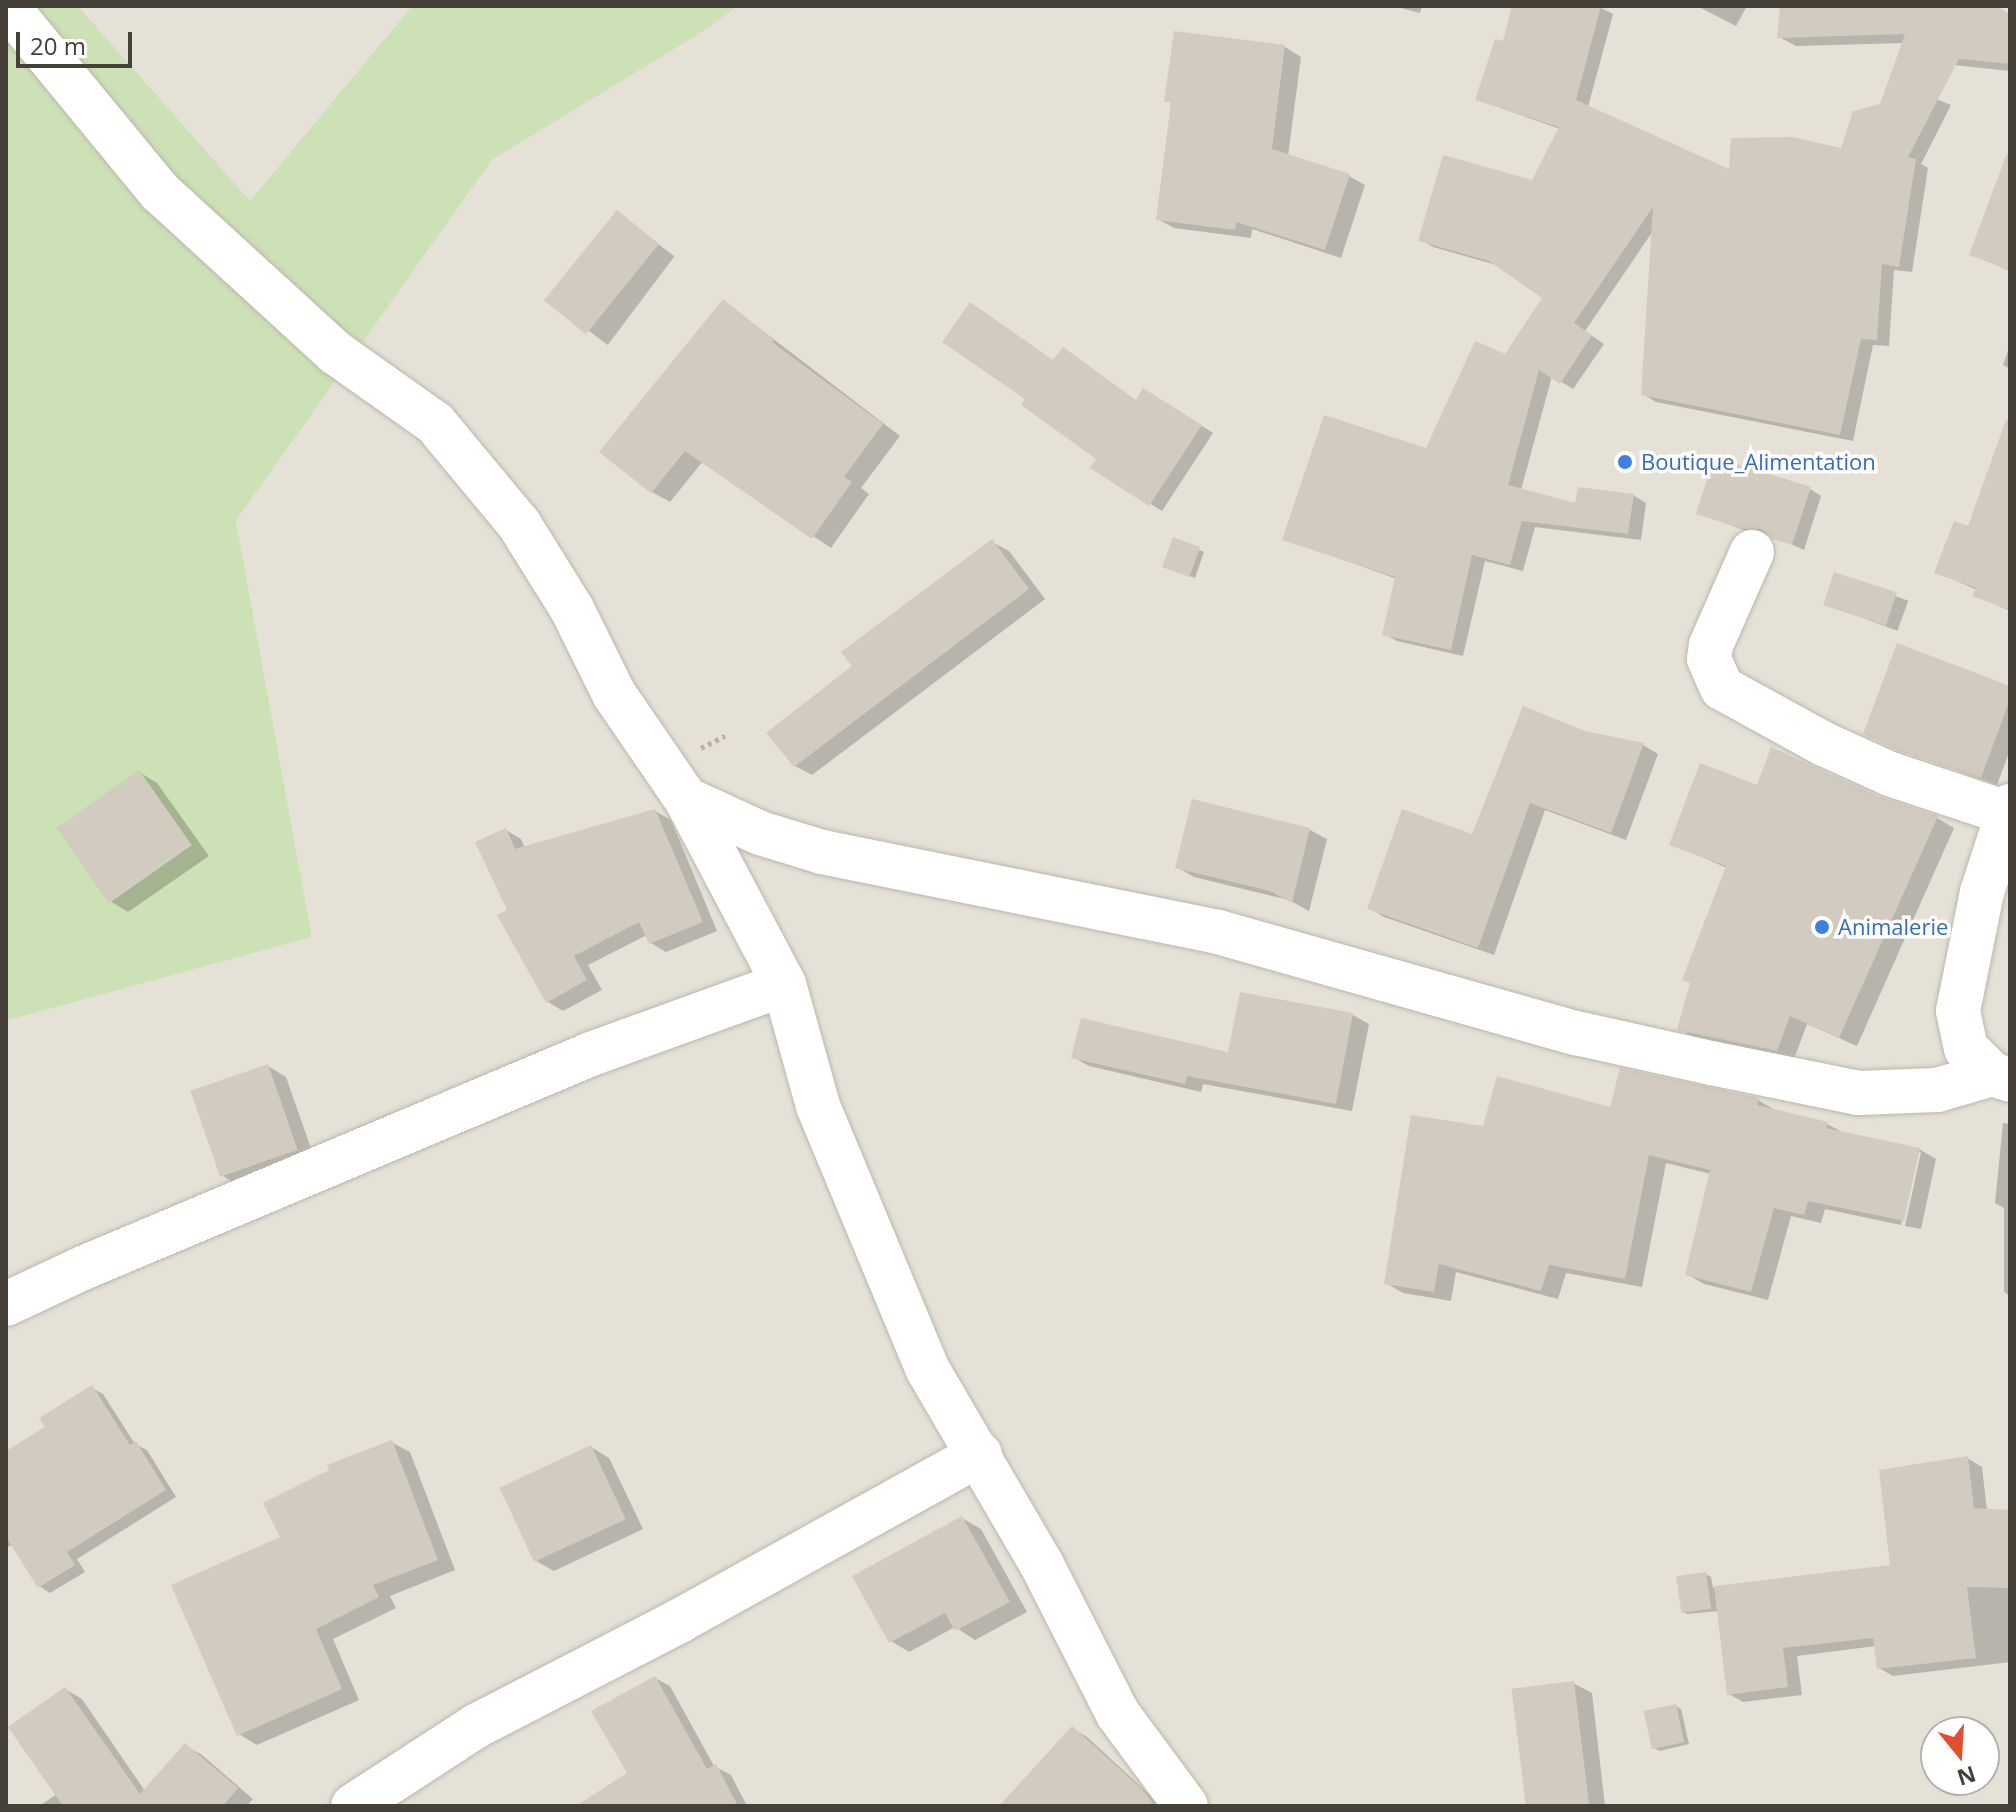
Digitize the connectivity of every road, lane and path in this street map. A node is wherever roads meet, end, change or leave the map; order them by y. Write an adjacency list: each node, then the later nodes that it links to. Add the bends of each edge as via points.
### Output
1 (7, 6): 3 (street, via 160,192 336,353 435,423 519,524 572,609 614,694)
2 (1752, 552): 4 (street, via 1711,645 1709,659 1722,688 1890,774)
3 (686, 799): 5 (street); 6 (street, via 760,833 822,852 1218,932 1576,1033 1711,1063 1858,1093 1937,1090)
4 (2009, 809): 6 (street, via 1982,892 1958,1011 1966,1048)
5 (784, 984): 7 (street, via 591,1054); 8 (street, via 824,1121 928,1370)
6 (2001, 1077)
7 (6, 1304)
8 (980, 1454): 9 (street, via 679,1621 476,1726); 10 (street, via 1118,1714)
9 (353, 1806)
10 (1186, 1806)

